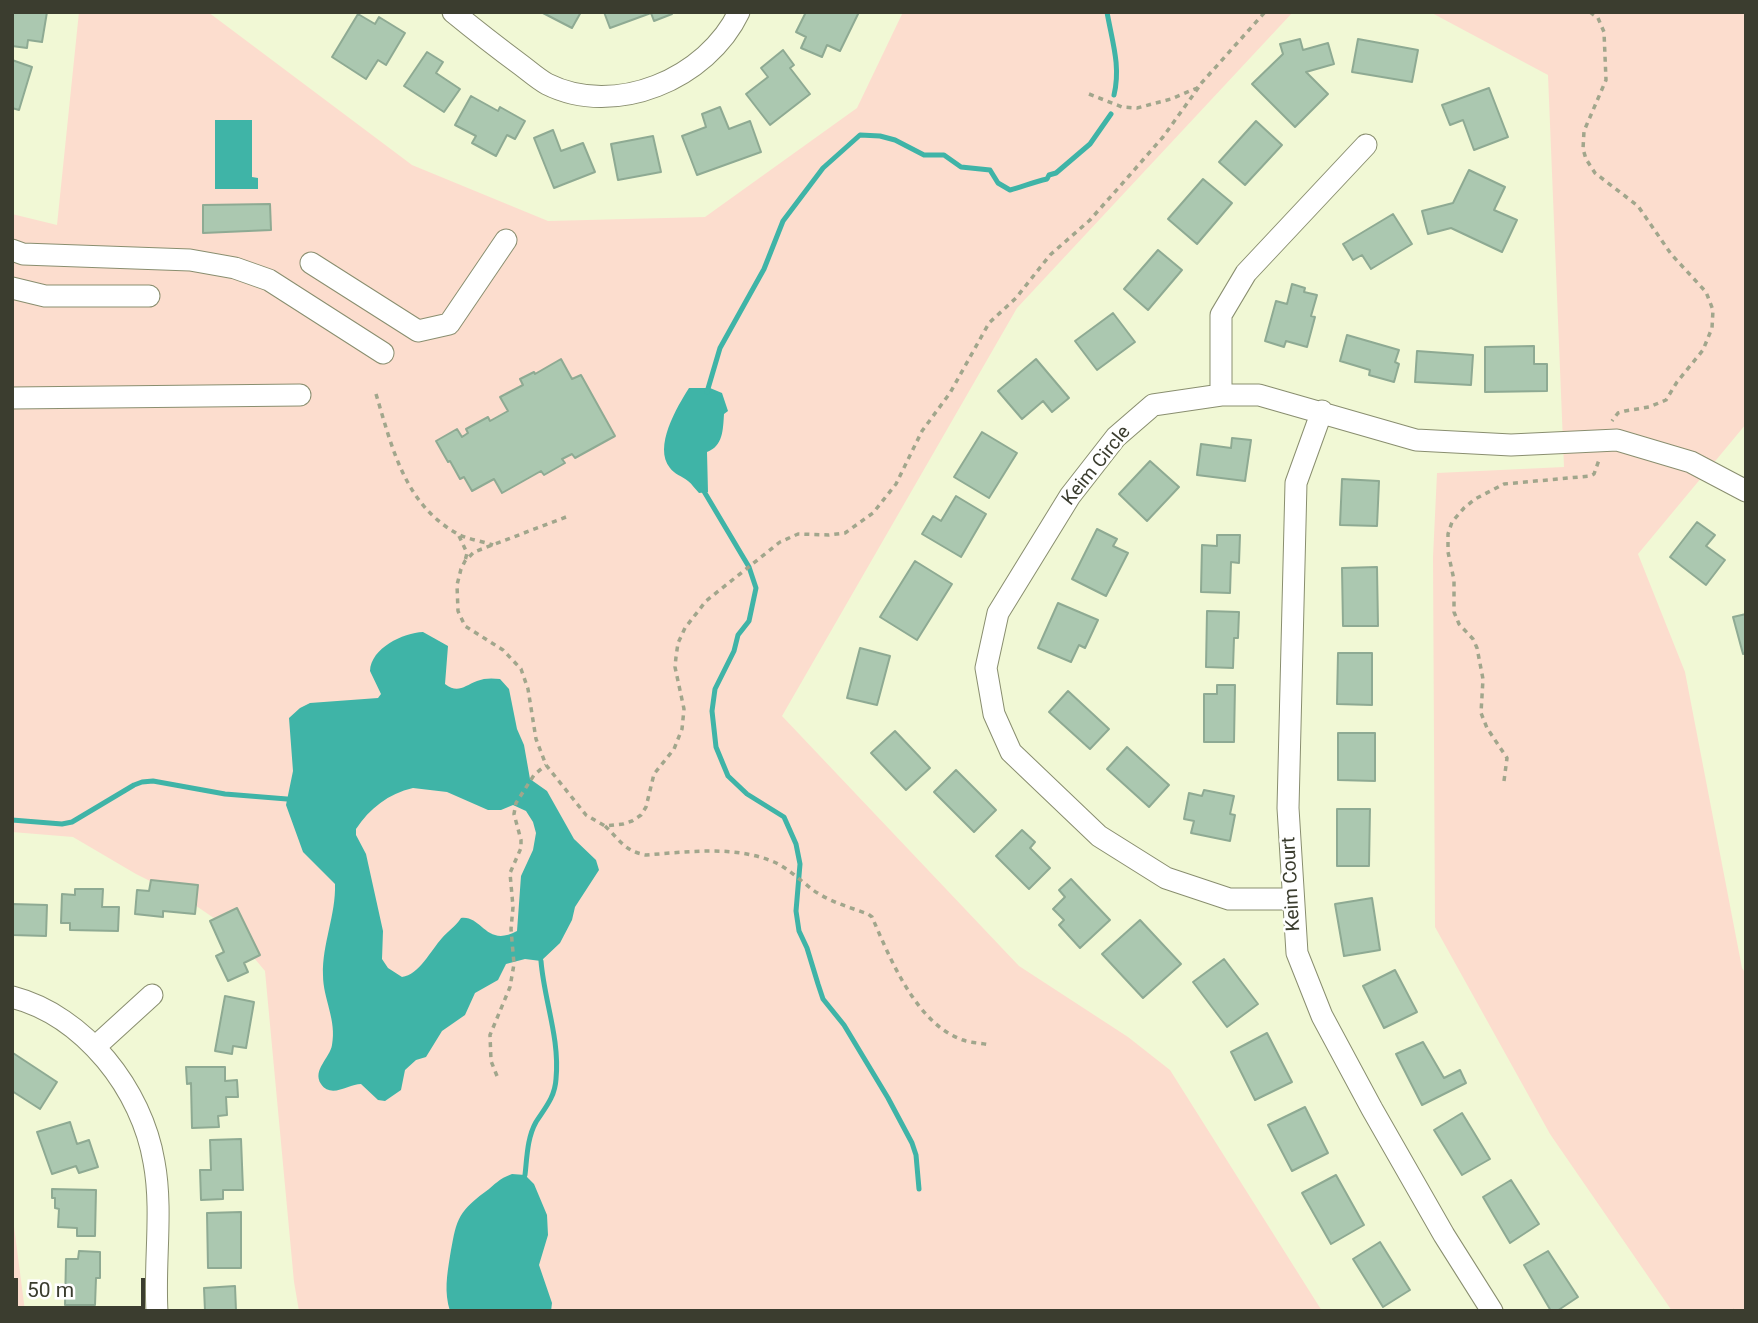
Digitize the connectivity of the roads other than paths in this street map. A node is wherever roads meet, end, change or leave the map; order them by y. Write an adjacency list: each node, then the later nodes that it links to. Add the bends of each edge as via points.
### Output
1 (453, 12): 2 (street, via 545,83 577,95 615,95 664,85 707,57)
2 (739, 12)
3 (1366, 145): 10 (street, via 1246,273 1221,315)
4 (506, 240): 6 (street, via 449,324 418,331)
5 (12, 250): 9 (street, via 190,260 235,268 269,280)
6 (311, 263)
7 (12, 288): 8 (street, via 45,296)
8 (149, 296)
9 (383, 353)
10 (1221, 395): 13 (street, Keim Circle, via 1259,395); 15 (street, Keim Circle, via 1153,405 1116,437 1070,496 999,613 986,668 994,714 1011,752 1099,836 1167,878 1229,899)
11 (300, 396): 12 (street)
12 (12, 398)
13 (1322, 411): 14 (street, Keim Circle, via 1416,440 1511,445 1618,440 1692,462); 15 (street, Keim Court, via 1296,483 1288,807)
14 (1746, 491)
15 (1293, 899): 20 (street, Keim Court, via 1297,953 1322,1016 1444,1235)
16 (152, 995): 18 (street)
17 (12, 997): 18 (street, via 55,1015)
18 (95, 1047): 19 (street, via 143,1117 155,1163)
19 (157, 1311)
20 (1492, 1311)

